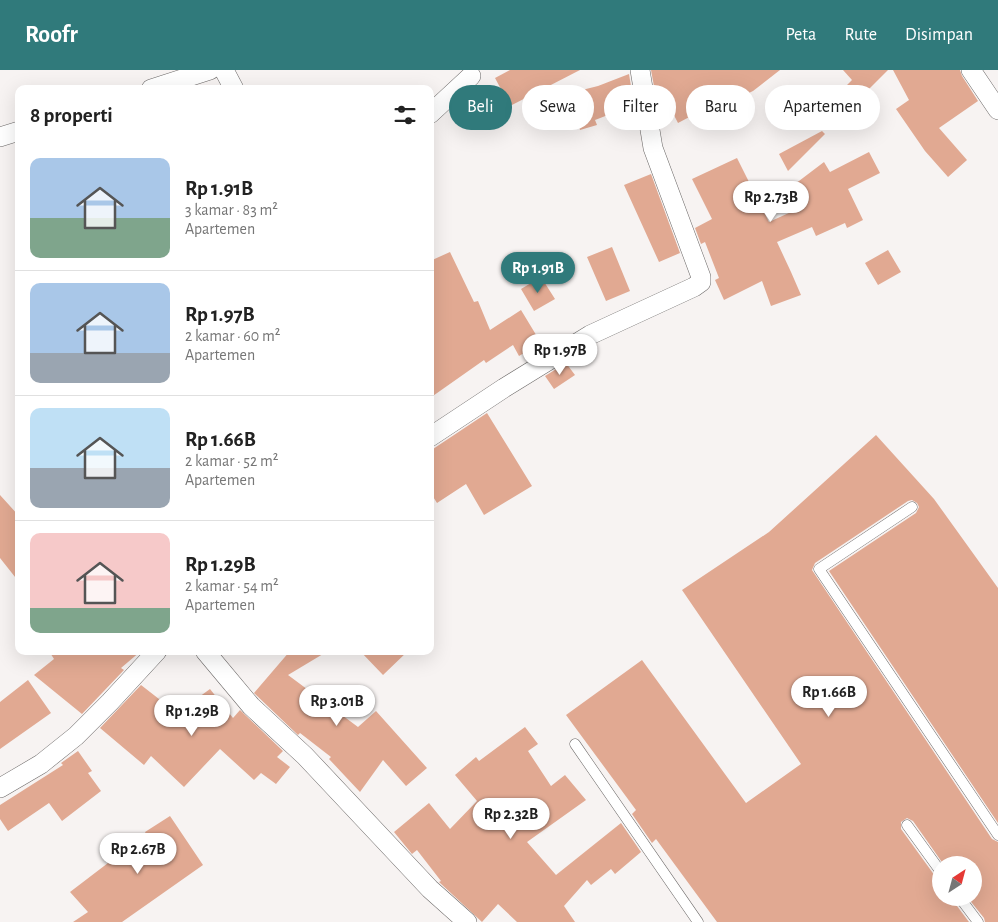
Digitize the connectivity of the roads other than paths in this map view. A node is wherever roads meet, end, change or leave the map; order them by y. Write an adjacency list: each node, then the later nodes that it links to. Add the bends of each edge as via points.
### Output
1 (210, 70): 6 (street)
2 (224, 70): 7 (street)
3 (640, 70): 12 (street, via 653,148 701,282 590,335)
4 (971, 70): 9 (street)
5 (472, 76): 8 (street)
6 (163, 85)
7 (232, 85)
8 (434, 110)
9 (998, 110)
10 (15, 132): 11 (street)
11 (0, 137)
12 (434, 434)
13 (912, 507): 19 (lane, via 819,570)
14 (153, 655): 17 (street, via 76,736 41,764)
15 (208, 655): 22 (street, via 251,706 305,756 430,888)
16 (575, 744): 23 (lane)
17 (0, 788)
18 (907, 825): 20 (lane)
19 (998, 835)
20 (932, 860)
21 (966, 906): 24 (lane)
22 (468, 922)
23 (698, 922)
24 (978, 922)

